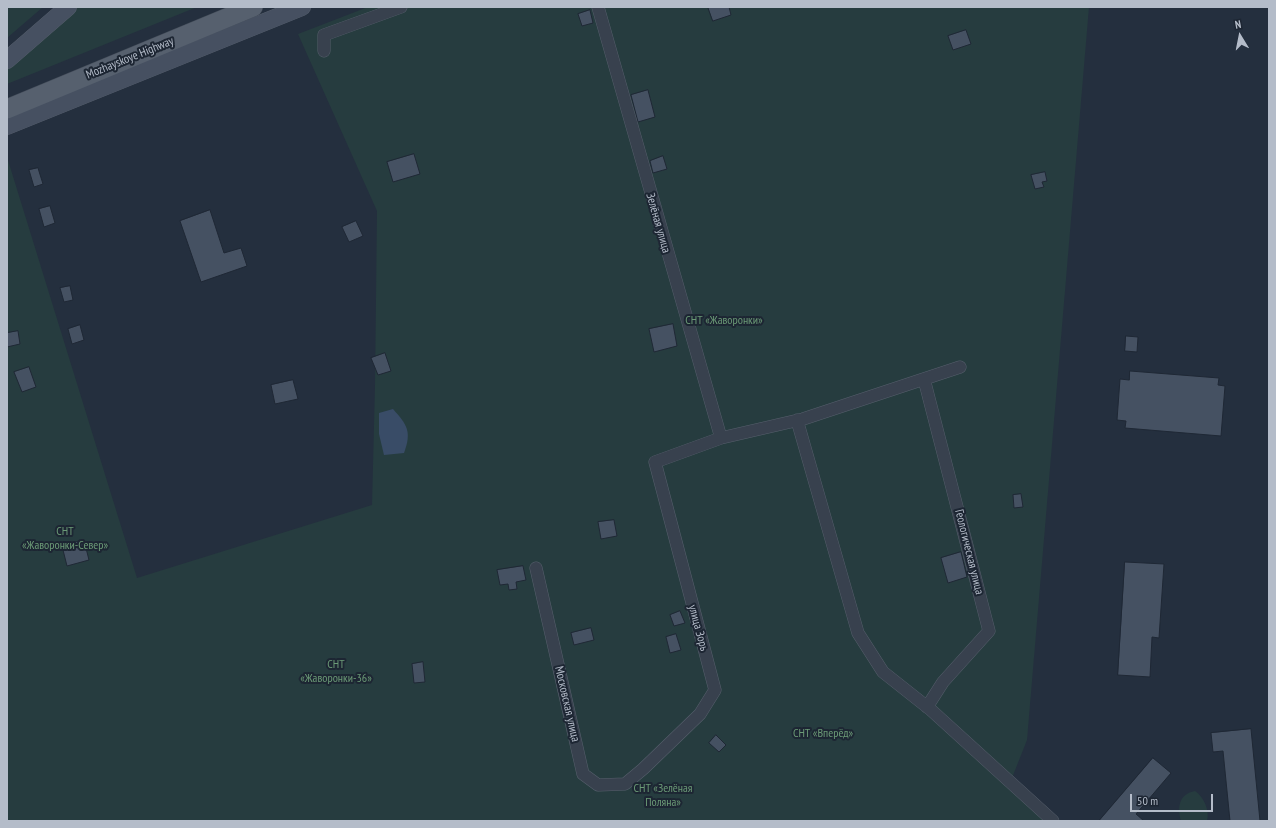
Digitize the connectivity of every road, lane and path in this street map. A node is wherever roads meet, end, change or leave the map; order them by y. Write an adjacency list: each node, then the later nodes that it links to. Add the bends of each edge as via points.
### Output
1 (68, 7): 8 (main road)
2 (222, 7): 9 (main road, Mozhayskoye Highway)
3 (253, 7): 10 (main road, Mozhayskoye Highway)
4 (302, 7): 11 (main road)
5 (401, 7): 7 (street, via 324,35)
6 (598, 7): 15 (street, Зелёная улица)
7 (324, 51)
8 (7, 60)
9 (7, 95)
10 (7, 108)
11 (7, 126)
12 (960, 367): 13 (street)
13 (924, 379): 14 (street); 17 (street, Геологическая улица, via 990,631 943,682)
14 (797, 420): 15 (street); 17 (street, via 858,633 883,672)
15 (721, 438): 18 (street, улица Зорь, via 655,462 715,690 700,714)
16 (536, 568): 18 (street, Московская улица, via 583,774 598,785 625,784)
17 (927, 707): 19 (street)
18 (643, 769)
19 (1053, 821)

